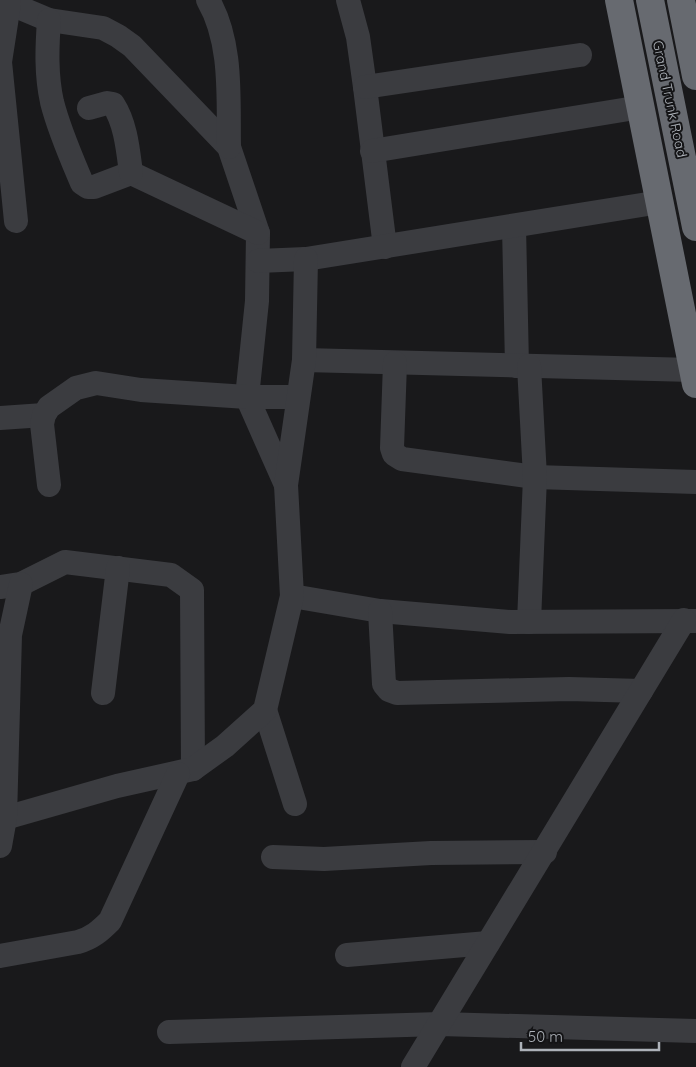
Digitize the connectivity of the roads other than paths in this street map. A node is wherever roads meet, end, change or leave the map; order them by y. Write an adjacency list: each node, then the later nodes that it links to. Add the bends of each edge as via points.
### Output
1 (208, 0): 13 (street, via 217,15 227,67)
2 (348, 0): 10 (street, via 358,37)
3 (619, 0): 11 (highway)
4 (650, 0): 19 (highway, Grand Trunk Road)
5 (681, 0): 9 (highway)
6 (5, 2): 7 (street); 17 (street, via 0,62)
7 (49, 20): 13 (street, via 103,28 118,36 132,46); 15 (street, via 46,48 52,101 82,183 94,187)
8 (580, 55): 10 (street)
9 (696, 76)
10 (365, 87): 14 (street)
11 (641, 107): 14 (street); 16 (highway)
12 (89, 108): 15 (street, via 107,102 118,111)
13 (229, 147): 20 (street)
14 (372, 151): 21 (street)
15 (131, 173): 20 (street)
16 (660, 202): 18 (street); 27 (highway)
17 (16, 221)
18 (514, 226): 21 (street); 26 (street)
19 (696, 227)
20 (258, 233): 23 (street)
21 (385, 247): 22 (street)
22 (306, 259): 23 (street); 24 (street)
23 (258, 261): 28 (street, via 257,301)
24 (304, 360): 25 (street); 29 (street)
25 (395, 362): 26 (street); 32 (street, via 394,454 412,461)
26 (523, 366): 27 (street); 32 (street)
27 (695, 377)
28 (246, 397): 29 (street); 30 (street, via 141,390 96,383 76,388 49,407); 35 (street)
29 (298, 397): 35 (street)
30 (44, 415): 31 (street); 34 (street, via 42,424)
31 (0, 418)
32 (535, 478): 33 (street); 41 (street)
33 (696, 482)
34 (49, 485)
35 (286, 485): 38 (street)
36 (118, 568): 37 (street, via 66,562); 43 (street); 45 (street, via 171,575 192,590)
37 (11, 585): 47 (street)
38 (292, 596): 39 (street); 44 (street)
39 (380, 611): 41 (street); 42 (street, via 384,684 397,693)
40 (690, 621): 41 (street); 42 (street)
41 (529, 622)
42 (641, 690): 49 (street)
43 (103, 693)
44 (265, 710): 45 (street, via 225,746); 46 (street)
45 (186, 771): 47 (street, via 117,786); 53 (street, via 110,921 100,932 88,939)
46 (295, 804)
47 (5, 818): 48 (street)
48 (0, 846)
49 (544, 852): 50 (street, via 431,853 324,859); 51 (street)
50 (273, 857)
51 (488, 944): 52 (street); 54 (street)
52 (347, 955)
53 (0, 956)
54 (440, 1024): 55 (street); 56 (street); 57 (street)
55 (696, 1031)
56 (169, 1032)
57 (413, 1067)

